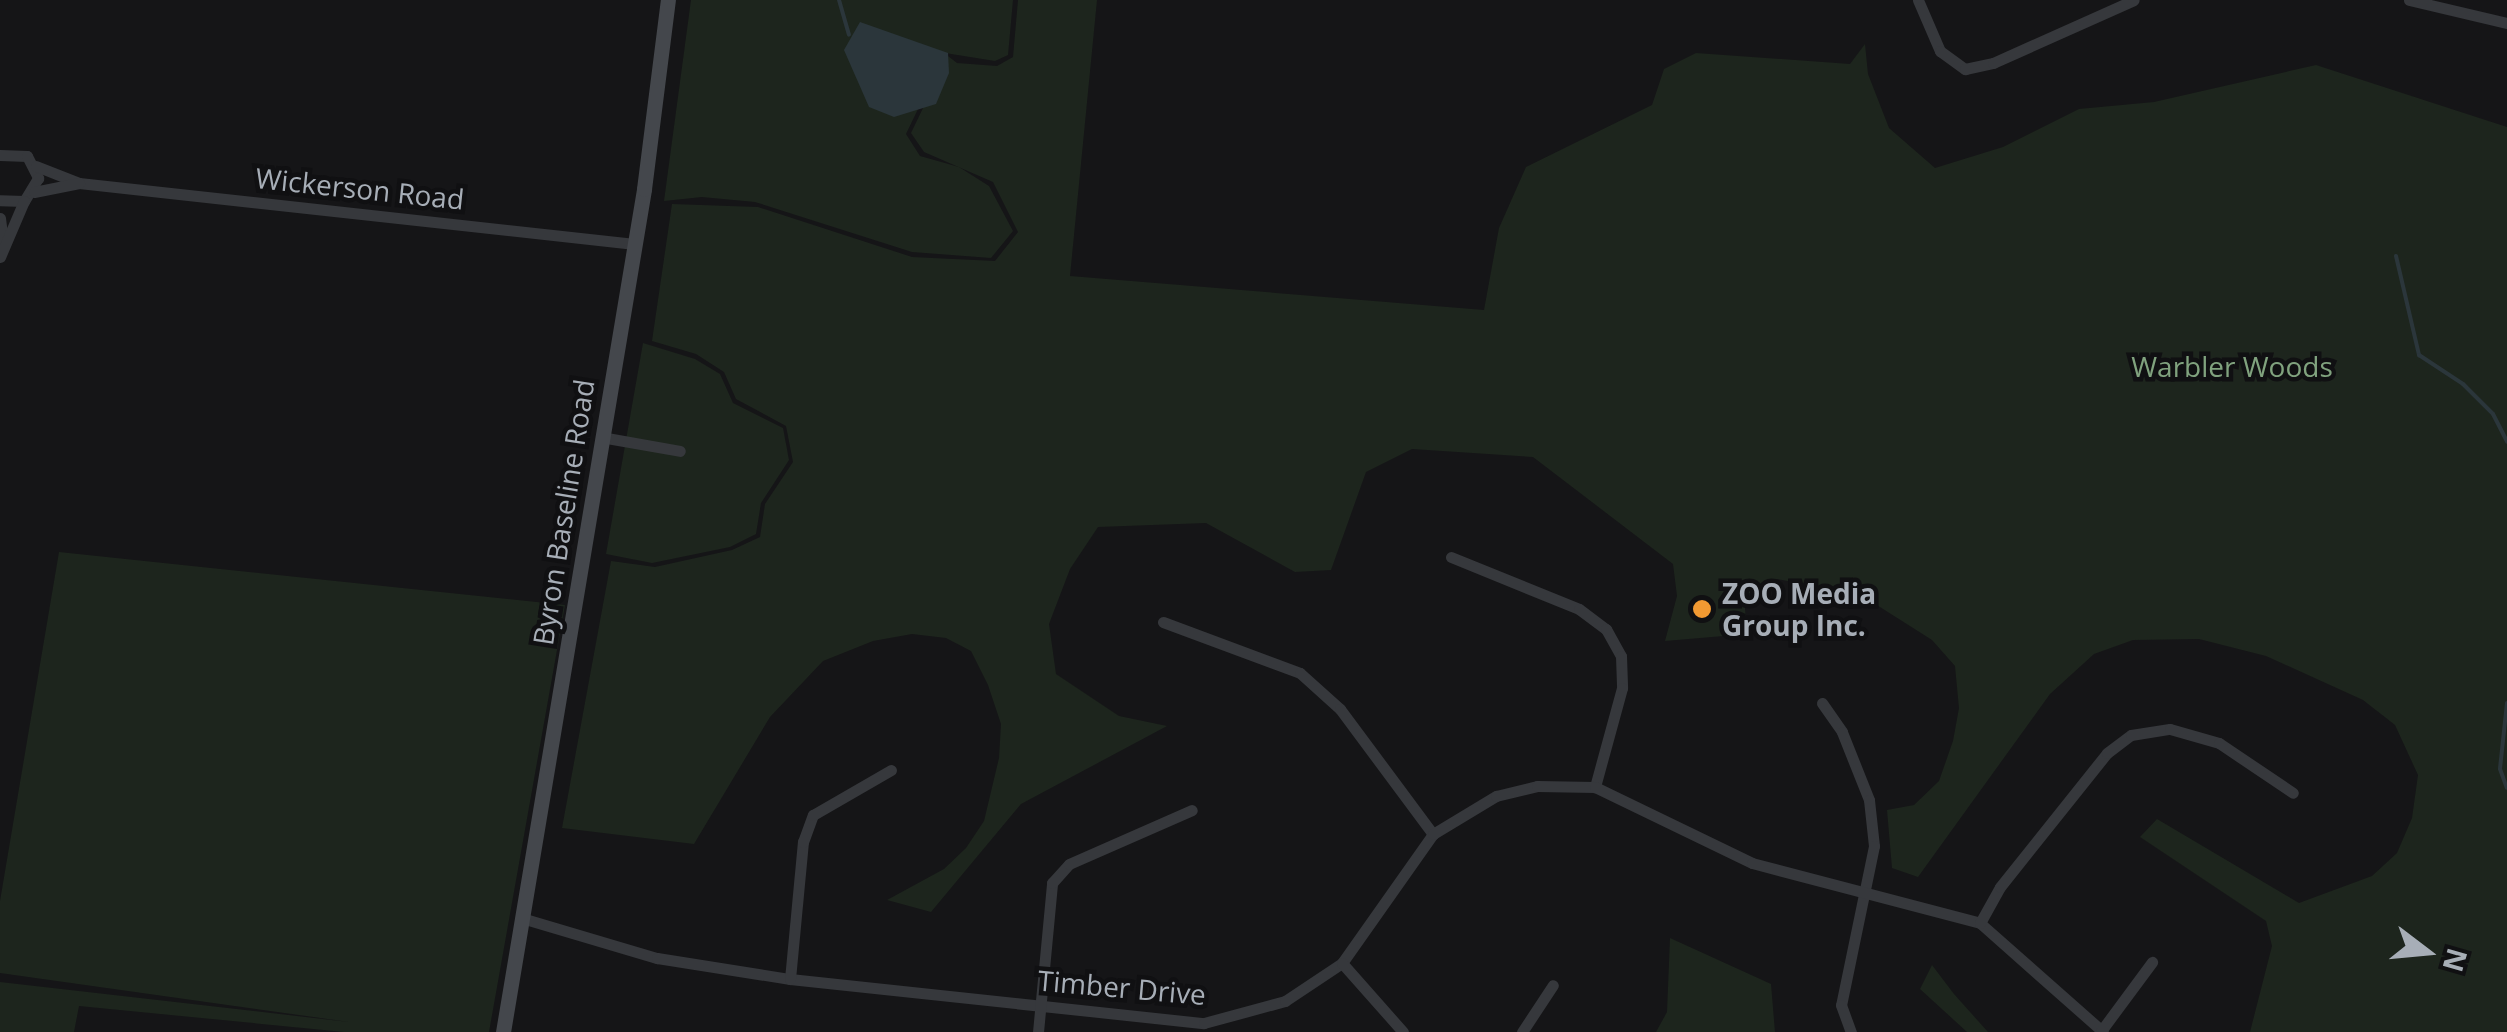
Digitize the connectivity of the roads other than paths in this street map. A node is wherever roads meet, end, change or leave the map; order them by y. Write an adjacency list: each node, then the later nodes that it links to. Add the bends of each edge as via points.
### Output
1 (668, 0): 13 (main road, Byron Baseline Road)
2 (1918, 0): 3 (street, via 1940,51 1965,69 1994,64)
3 (2134, 0)
4 (2409, 0): 5 (street)
5 (2507, 23)
6 (0, 155): 7 (street, Wickerson Road, via 14,152)
7 (36, 166): 8 (street, Wickerson Road); 9 (street)
8 (78, 183): 9 (street, Wickerson Road); 13 (street, Wickerson Road)
9 (29, 196): 10 (street, Wickerson Road); 12 (street)
10 (0, 200)
11 (0, 218): 12 (street)
12 (3, 240): 14 (street)
13 (635, 244): 15 (main road, Byron Baseline Road)
14 (0, 257)
15 (601, 437): 16 (street); 26 (main road, Byron Baseline Road)
16 (680, 451)
17 (1451, 557): 21 (street, via 1578,609 1606,629 1621,656 1622,688)
18 (1163, 622): 24 (street, via 1300,673 1340,709)
19 (1822, 703): 25 (street, via 1842,732 1869,800)
20 (892, 770): 30 (street, via 813,815 803,842)
21 (1595, 787): 24 (street, Timber Drive, via 1538,786 1496,796); 25 (street, Timber Drive, via 1752,864)
22 (2293, 793): 27 (street, via 2219,743 2170,729 2131,735 2107,753)
23 (1192, 810): 32 (street, via 1069,864 1052,883)
24 (1433, 834): 29 (street, Timber Drive)
25 (1869, 891): 27 (street, Timber Drive); 39 (street, via 1841,1005)
26 (525, 919): 30 (street, Timber Drive, via 657,958); 35 (main road, Byron Baseline Road)
27 (1980, 923): 34 (street, Timber Drive)
28 (2152, 962): 34 (street)
29 (1342, 963): 33 (street, Timber Drive, via 1285,1001); 37 (street)
30 (790, 979): 32 (street, Timber Drive)
31 (1553, 985): 38 (street)
32 (1041, 1006): 33 (street, Timber Drive); 36 (street)
33 (1203, 1027)
34 (2102, 1031)
35 (503, 1032)
36 (1038, 1032)
37 (1402, 1032)
38 (1522, 1032)
39 (1851, 1032)

